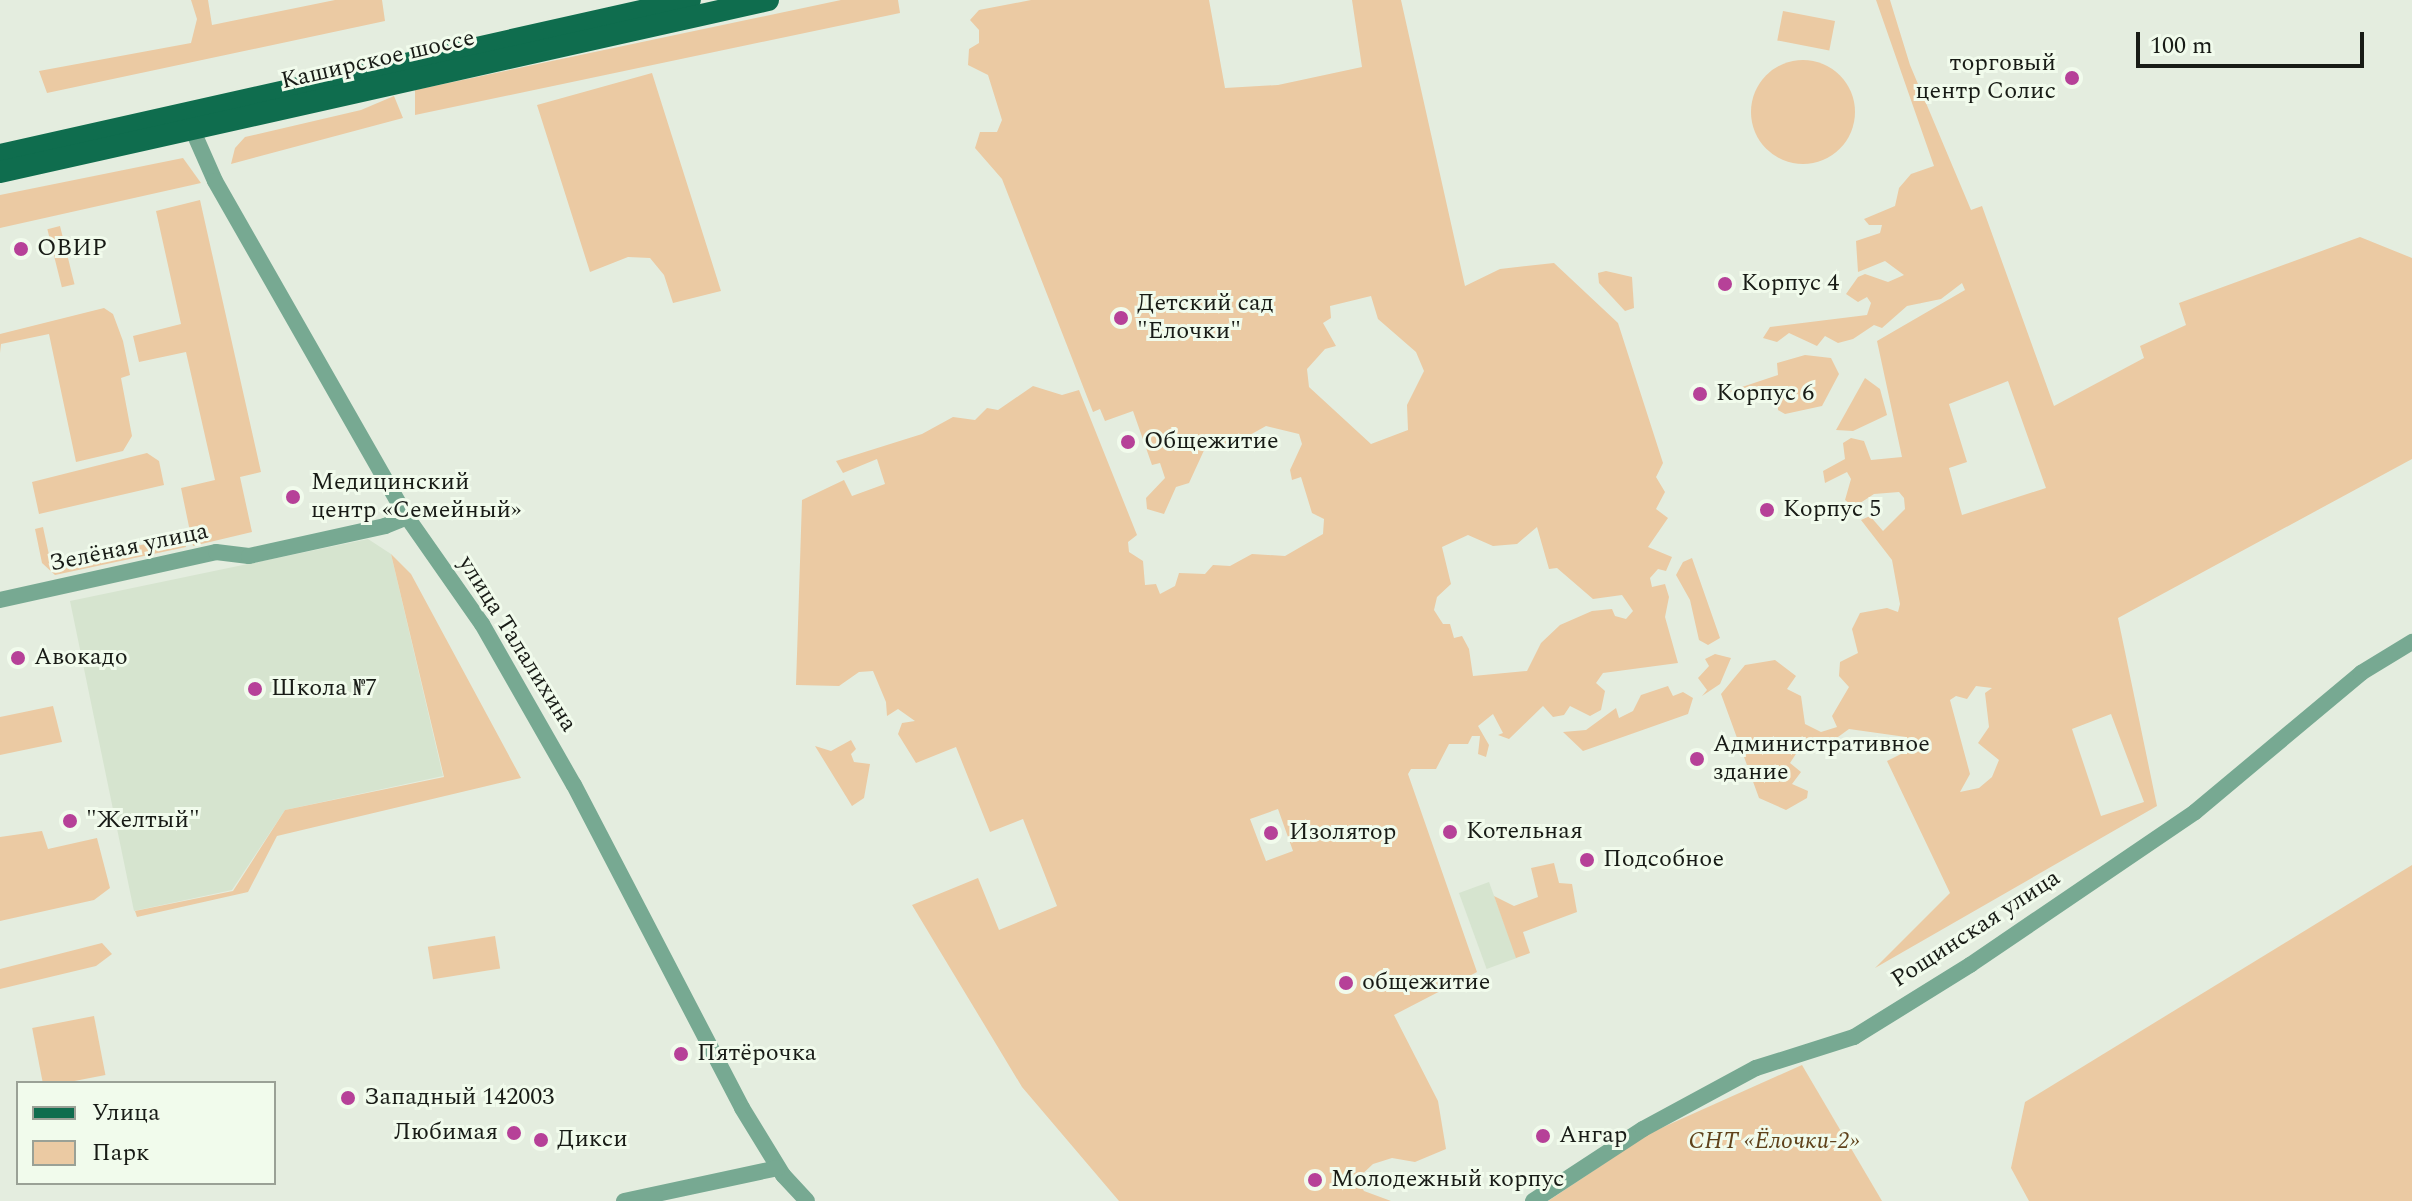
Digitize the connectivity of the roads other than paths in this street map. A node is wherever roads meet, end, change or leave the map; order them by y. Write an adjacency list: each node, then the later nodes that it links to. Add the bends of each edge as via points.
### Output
1 (690, 0): 3 (main road, Каширское шоссе)
2 (768, 0): 3 (main road, Каширское шоссе)
3 (189, 121): 4 (main road, Каширское шоссе); 5 (main road, Каширское шоссе); 6 (street, улица Талалихина, via 215,181)
4 (0, 155)
5 (0, 172)
6 (407, 517): 7 (street, Зелёная улица, via 249,556 216,552); 9 (street, улица Талалихина, via 482,624 559,758 712,1055)
7 (0, 600)
8 (2412, 642): 12 (street, Рощинская улица, via 2361,673 2195,812 1970,965 1854,1037 1756,1068 1655,1122)
9 (778, 1168): 10 (street); 11 (street, улица Талалихина)
10 (624, 1201)
11 (807, 1201)
12 (1533, 1201)

